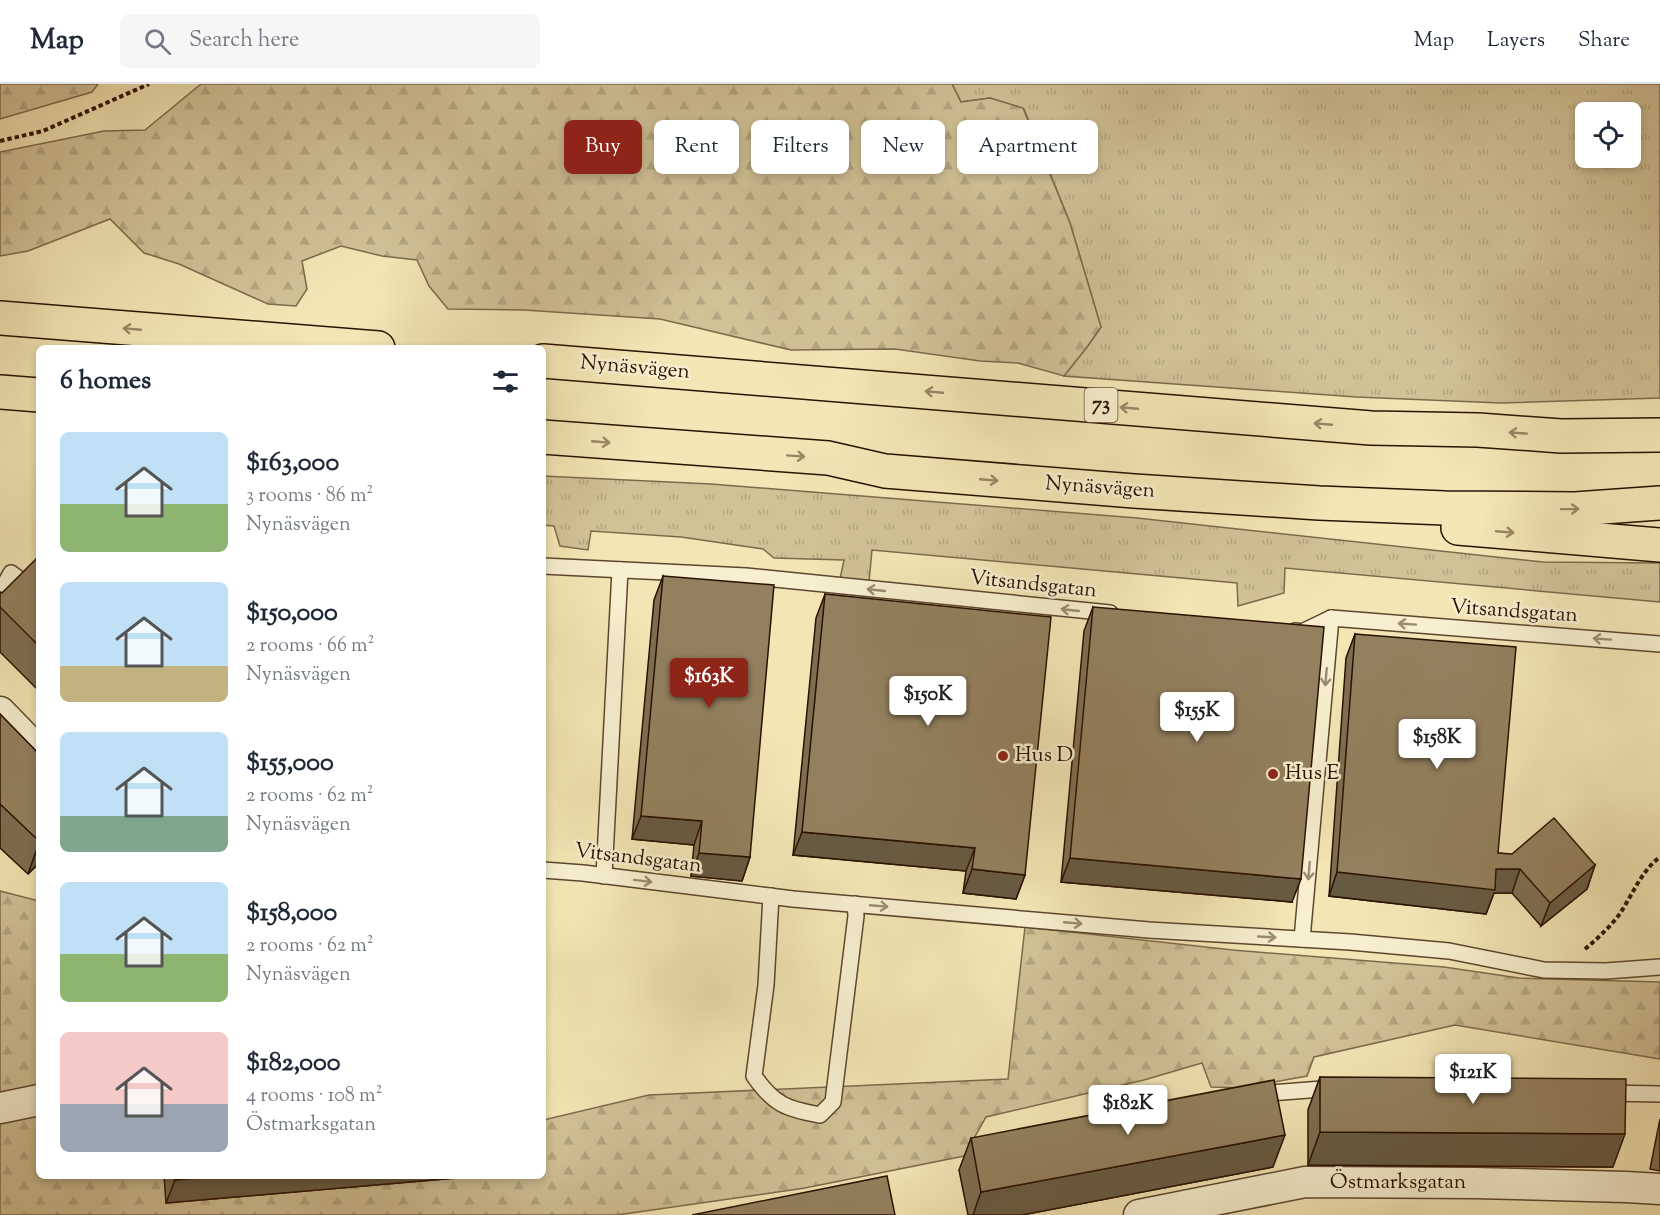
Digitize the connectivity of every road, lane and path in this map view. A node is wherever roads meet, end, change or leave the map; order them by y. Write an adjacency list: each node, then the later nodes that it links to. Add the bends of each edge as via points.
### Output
1 (149, 84): 2 (path, via 43,131)
2 (0, 141)
3 (0, 318): 4 (highway, one-way to 3)
4 (340, 345)
5 (546, 361): 10 (highway, Nynäsvägen / 73, one-way to 5, via 1371,428)
6 (0, 392): 7 (highway)
7 (36, 395)
8 (1660, 411): 10 (highway)
9 (1660, 435): 10 (highway, Nynäsvägen / 73)
10 (1560, 436)
11 (546, 437): 12 (highway, Nynäsvägen, one-way to 12, via 828,458 885,471)
12 (1134, 491): 13 (highway, Nynäsvägen, one-way to 13, via 1445,508 1575,509); 14 (highway, one-way to 14, via 1227,509)
13 (1660, 503)
14 (1660, 545)
15 (546, 566): 17 (lane, Vitsandsgatan)
16 (30, 570): 18 (lane)
17 (620, 570): 21 (lane, Vitsandsgatan, one-way to 17, via 746,576); 29 (lane)
18 (5, 573): 19 (lane); 20 (lane)
19 (36, 592)
20 (0, 593)
21 (1128, 615)
22 (1331, 618): 23 (lane, via 1302,632); 24 (lane, Vitsandsgatan, one-way to 22); 32 (lane, one-way to 32)
23 (1279, 630)
24 (1660, 644)
25 (0, 712): 26 (street)
26 (36, 749)
27 (1660, 857): 33 (path, via 1651,864 1618,916)
28 (546, 870): 29 (lane, Vitsandsgatan)
29 (604, 876): 30 (lane, Vitsandsgatan, one-way to 30)
30 (771, 896): 31 (lane, Vitsandsgatan); 31 (lane, via 766,985 754,1076 766,1093 782,1105 820,1115 833,1102)
31 (855, 904): 32 (lane, Vitsandsgatan, one-way to 32)
32 (1302, 939): 34 (lane, Vitsandsgatan, via 1449,951 1544,970)
33 (1581, 952)
34 (1660, 967)
35 (1354, 1088): 38 (lane)
36 (1594, 1093): 37 (lane)
37 (1660, 1094)
38 (1244, 1096)
39 (36, 1100): 40 (street)
40 (0, 1108)
41 (1660, 1190): 42 (street, Östmarksgatan, via 1305,1182)
42 (1139, 1215)

